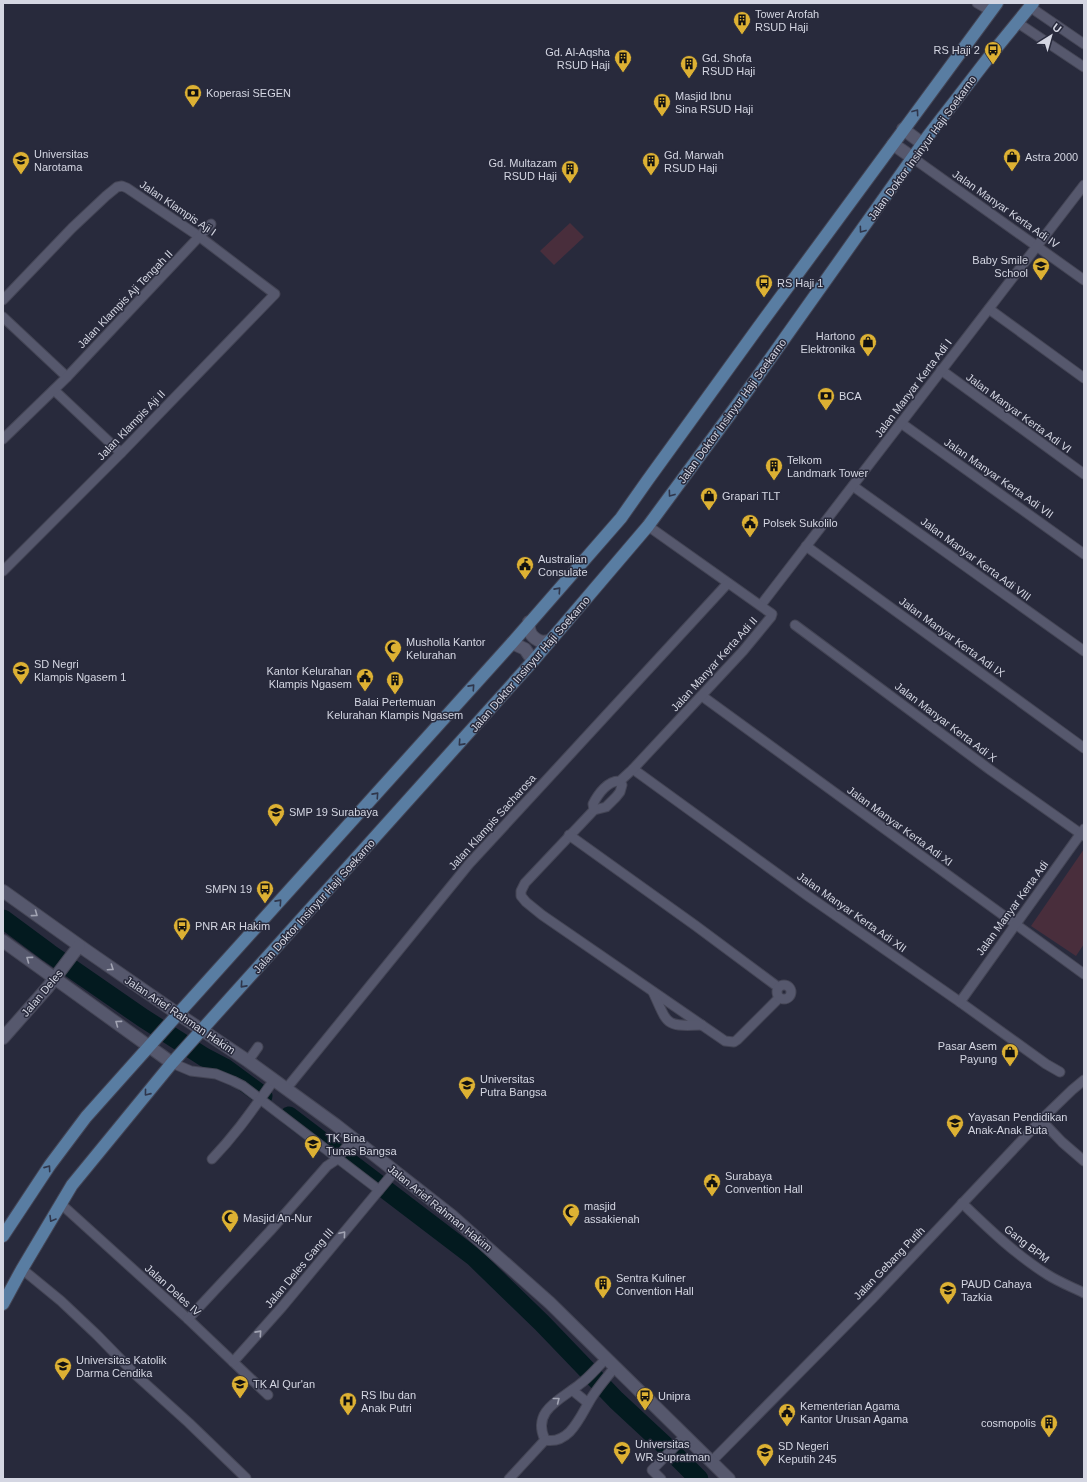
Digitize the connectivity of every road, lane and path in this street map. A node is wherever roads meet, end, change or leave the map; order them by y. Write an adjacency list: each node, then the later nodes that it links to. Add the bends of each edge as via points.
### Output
1 (977, 3): 2 (street)
2 (994, 7): 6 (main road, one-way to 2)
3 (1026, 13): 4 (street); 5 (street); 8 (main road, Jalan Doktor Insinyur Haji Soekarno)
4 (1084, 44)
5 (1084, 67)
6 (903, 130): 7 (main road); 8 (main road)
7 (893, 144): 9 (main road); 34 (main road, one-way to 7, via 621,518)
8 (923, 144): 9 (main road, Jalan Doktor Insinyur Haji Soekarno)
9 (913, 158): 13 (street, Jalan Manyar Kerta Adi IV); 28 (main road, Jalan Doktor Insinyur Haji Soekarno, one-way to 28)
10 (1084, 186): 13 (street, Jalan Manyar Kerta Adi I)
11 (211, 224): 12 (street, Jalan Klampis Aji Tengah II)
12 (200, 237): 15 (street, Jalan Klampis Aji I); 16 (street, Jalan Klampis Aji I, via 127,188 117,187 72,228); 20 (street, Jalan Klampis Aji Tengah II)
13 (1038, 246): 14 (street, Jalan Manyar Kerta Adi IV); 17 (street, Jalan Manyar Kerta Adi I)
14 (1084, 280)
15 (274, 294): 25 (street, Jalan Klampis Aji II)
16 (3, 300)
17 (989, 309): 19 (street, Jalan Manyar Kerta Adi I); 21 (street)
18 (3, 317): 20 (street)
19 (941, 370): 23 (street, Jalan Manyar Kerta Adi I); 26 (street, Jalan Manyar Kerta Adi VI)
20 (67, 377): 22 (street, Jalan Klampis Aji Tengah II)
21 (1084, 378)
22 (54, 390): 24 (street, Jalan Klampis Aji Tengah II); 25 (street)
23 (901, 423): 27 (street, Jalan Manyar Kerta Adi I); 30 (street, Jalan Manyar Kerta Adi VII)
24 (3, 439)
25 (121, 453): 31 (street, Jalan Klampis Aji II)
26 (1084, 474)
27 (853, 486): 29 (street, Jalan Manyar Kerta Adi I); 38 (street, Jalan Manyar Kerta Adi VIII)
28 (648, 526): 32 (street, Jalan Manyar Kerta Adi II); 36 (main road, Jalan Doktor Insinyur Haji Soekarno)
29 (806, 546): 33 (street, Jalan Manyar Kerta Adi I); 41 (street, Jalan Manyar Kerta Adi IX)
30 (1084, 554)
31 (3, 571)
32 (728, 583): 33 (street, Jalan Manyar Kerta Adi II); 68 (street, Jalan Klampis Sacharosa, via 469,864)
33 (761, 605): 40 (street, Jalan Manyar Kerta Adi II, via 772,614 771,617)
34 (529, 622): 36 (main road, via 528,629 532,636 542,642); 37 (main road)
35 (795, 625): 45 (street, Jalan Manyar Kerta Adi X, via 989,769)
36 (550, 641): 39 (main road, Jalan Doktor Insinyur Haji Soekarno)
37 (512, 643): 39 (main road, via 525,649); 57 (main road, one-way to 37)
38 (1084, 651)
39 (533, 661): 59 (main road, Jalan Doktor Insinyur Haji Soekarno, one-way to 59)
40 (702, 696): 42 (street, Jalan Manyar Kerta Adi II); 48 (street, Jalan Manyar Kerta Adi XI)
41 (1084, 748)
42 (633, 769): 43 (street, Jalan Manyar Kerta Adi II); 56 (street, Jalan Manyar Kerta Adi XII)
43 (620, 781): 44 (street, Jalan Manyar Kerta Adi II, via 611,783 596,798); 44 (street, via 620,792 606,806)
44 (594, 810): 46 (street)
45 (1083, 833): 48 (street, Jalan Manyar Kerta Adi)
46 (569, 835): 53 (street); 54 (street, via 526,883 521,896 542,915)
47 (3, 891): 50 (main road, Jalan Arief Rahman Hakim, one-way to 50)
48 (1016, 924): 51 (street, Jalan Manyar Kerta Adi XI); 56 (street, Jalan Manyar Kerta Adi)
49 (3, 941): 52 (main road, one-way to 49)
50 (76, 950): 52 (main road, Jalan Deles); 57 (main road, Jalan Arief Rahman Hakim, one-way to 57)
51 (1084, 974)
52 (58, 975): 60 (main road, Jalan Deles); 61 (main road, one-way to 52)
53 (778, 987): 55 (street); 55 (street, via 786,985 792,992 788,999)
54 (653, 991): 58 (street); 58 (street, via 666,1019 671,1023 680,1026)
55 (779, 998): 58 (street, via 734,1042 725,1041)
56 (960, 1002): 65 (street, Jalan Manyar Kerta Adi XII)
57 (178, 1014): 59 (main road, Jalan Arief Rahman Hakim); 61 (main road)
58 (702, 1025)
59 (202, 1030): 63 (main road, Jalan Doktor Insinyur Haji Soekarno); 64 (main road, Jalan Arief Rahman Hakim)
60 (3, 1038)
61 (151, 1044): 63 (main road); 79 (main road, one-way to 61, via 69,1139)
62 (258, 1047): 64 (street)
63 (174, 1060): 69 (street, via 191,1071 216,1074 233,1080); 78 (main road, Jalan Doktor Insinyur Haji Soekarno, one-way to 78, via 72,1185)
64 (248, 1061): 67 (main road, Jalan Arief Rahman Hakim)
65 (1060, 1072)
66 (1084, 1080): 70 (street, Jalan Gebang Putih)
67 (272, 1083): 68 (main road, Jalan Arief Rahman Hakim); 69 (street)
68 (286, 1089): 71 (main road, Jalan Arief Rahman Hakim)
69 (262, 1098): 72 (street); 74 (street, via 230,1141)
70 (1041, 1120): 73 (street, via 1062,1142); 77 (street, Jalan Gebang Putih)
71 (354, 1138): 72 (street); 75 (main road, Jalan Arief Rahman Hakim)
72 (341, 1154): 76 (street); 83 (street, via 327,1166)
73 (1083, 1158)
74 (212, 1159)
75 (391, 1175): 76 (street, Jalan Deles Gang III); 84 (main road, Jalan Arief Rahman Hakim, via 452,1216 498,1255)
76 (380, 1188): 85 (street, Jalan Deles Gang III, one-way to 76)
77 (962, 1203): 81 (street, Gang BPM, via 1020,1256 1048,1276); 92 (street, Jalan Gebang Putih)
78 (60, 1204): 80 (main road, Jalan Doktor Insinyur Haji Soekarno, one-way to 80); 83 (street, Jalan Deles IV)
79 (3, 1236)
80 (22, 1269): 82 (main road, Jalan Doktor Insinyur Haji Soekarno); 93 (street, via 61,1301)
81 (1084, 1293)
82 (3, 1304)
83 (188, 1319): 85 (street, Jalan Deles IV)
84 (607, 1358): 86 (main road, Jalan Arief Rahman Hakim); 87 (street)
85 (233, 1362): 88 (street, Jalan Deles IV)
86 (616, 1367): 89 (street); 90 (main road, Jalan Arief Rahman Hakim)
87 (572, 1390): 89 (street); 91 (street, one-way to 87, via 541,1426 546,1413 552,1404)
88 (268, 1395)
89 (591, 1399): 91 (street, via 570,1432 554,1442)
90 (682, 1439): 92 (main road, Jalan Arief Rahman Hakim); 95 (street, via 652,1470)
91 (545, 1440): 94 (street)
92 (711, 1462): 96 (main road, Jalan Arief Rahman Hakim)
93 (246, 1478)
94 (510, 1479)
95 (661, 1479)
96 (728, 1479)

